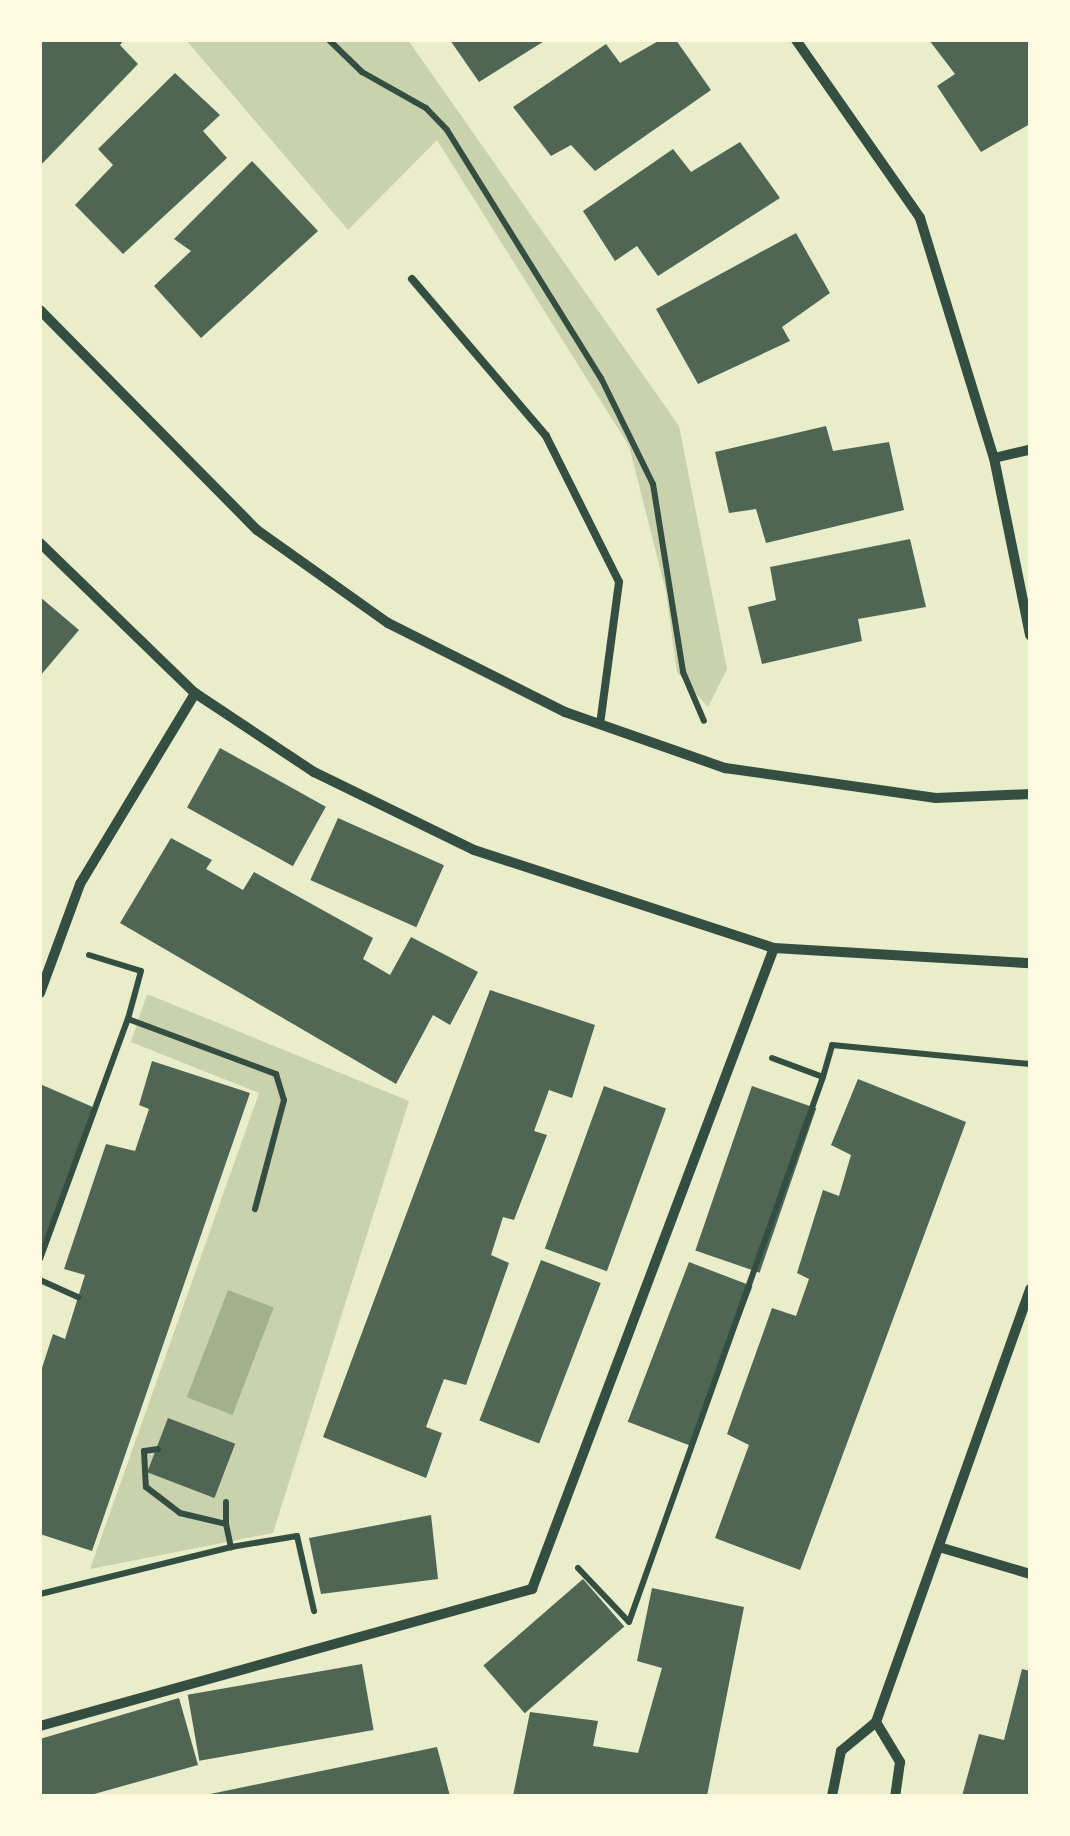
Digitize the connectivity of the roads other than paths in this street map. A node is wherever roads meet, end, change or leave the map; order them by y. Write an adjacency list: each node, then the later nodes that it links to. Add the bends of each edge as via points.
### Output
1 (796, 40): 5 (street, via 920,218)
2 (412, 279): 9 (lane, via 546,436 619,582)
3 (40, 310): 9 (street, via 257,530 388,622)
4 (1030, 450): 5 (street)
5 (994, 458): 7 (street)
6 (40, 543): 8 (street)
7 (1030, 635)
8 (195, 694): 11 (street, via 314,772 474,850); 13 (street, via 80,884)
9 (600, 724): 10 (street, via 725,768 936,798)
10 (1030, 794)
11 (774, 948): 12 (street); 18 (street, via 532,1589)
12 (1030, 963)
13 (40, 993)
14 (1030, 1289): 15 (street)
15 (940, 1546): 16 (street); 17 (street)
16 (1030, 1574)
17 (876, 1722): 19 (street, via 841,1752); 20 (street, via 900,1762)
18 (40, 1726)
19 (832, 1796)
20 (895, 1796)

